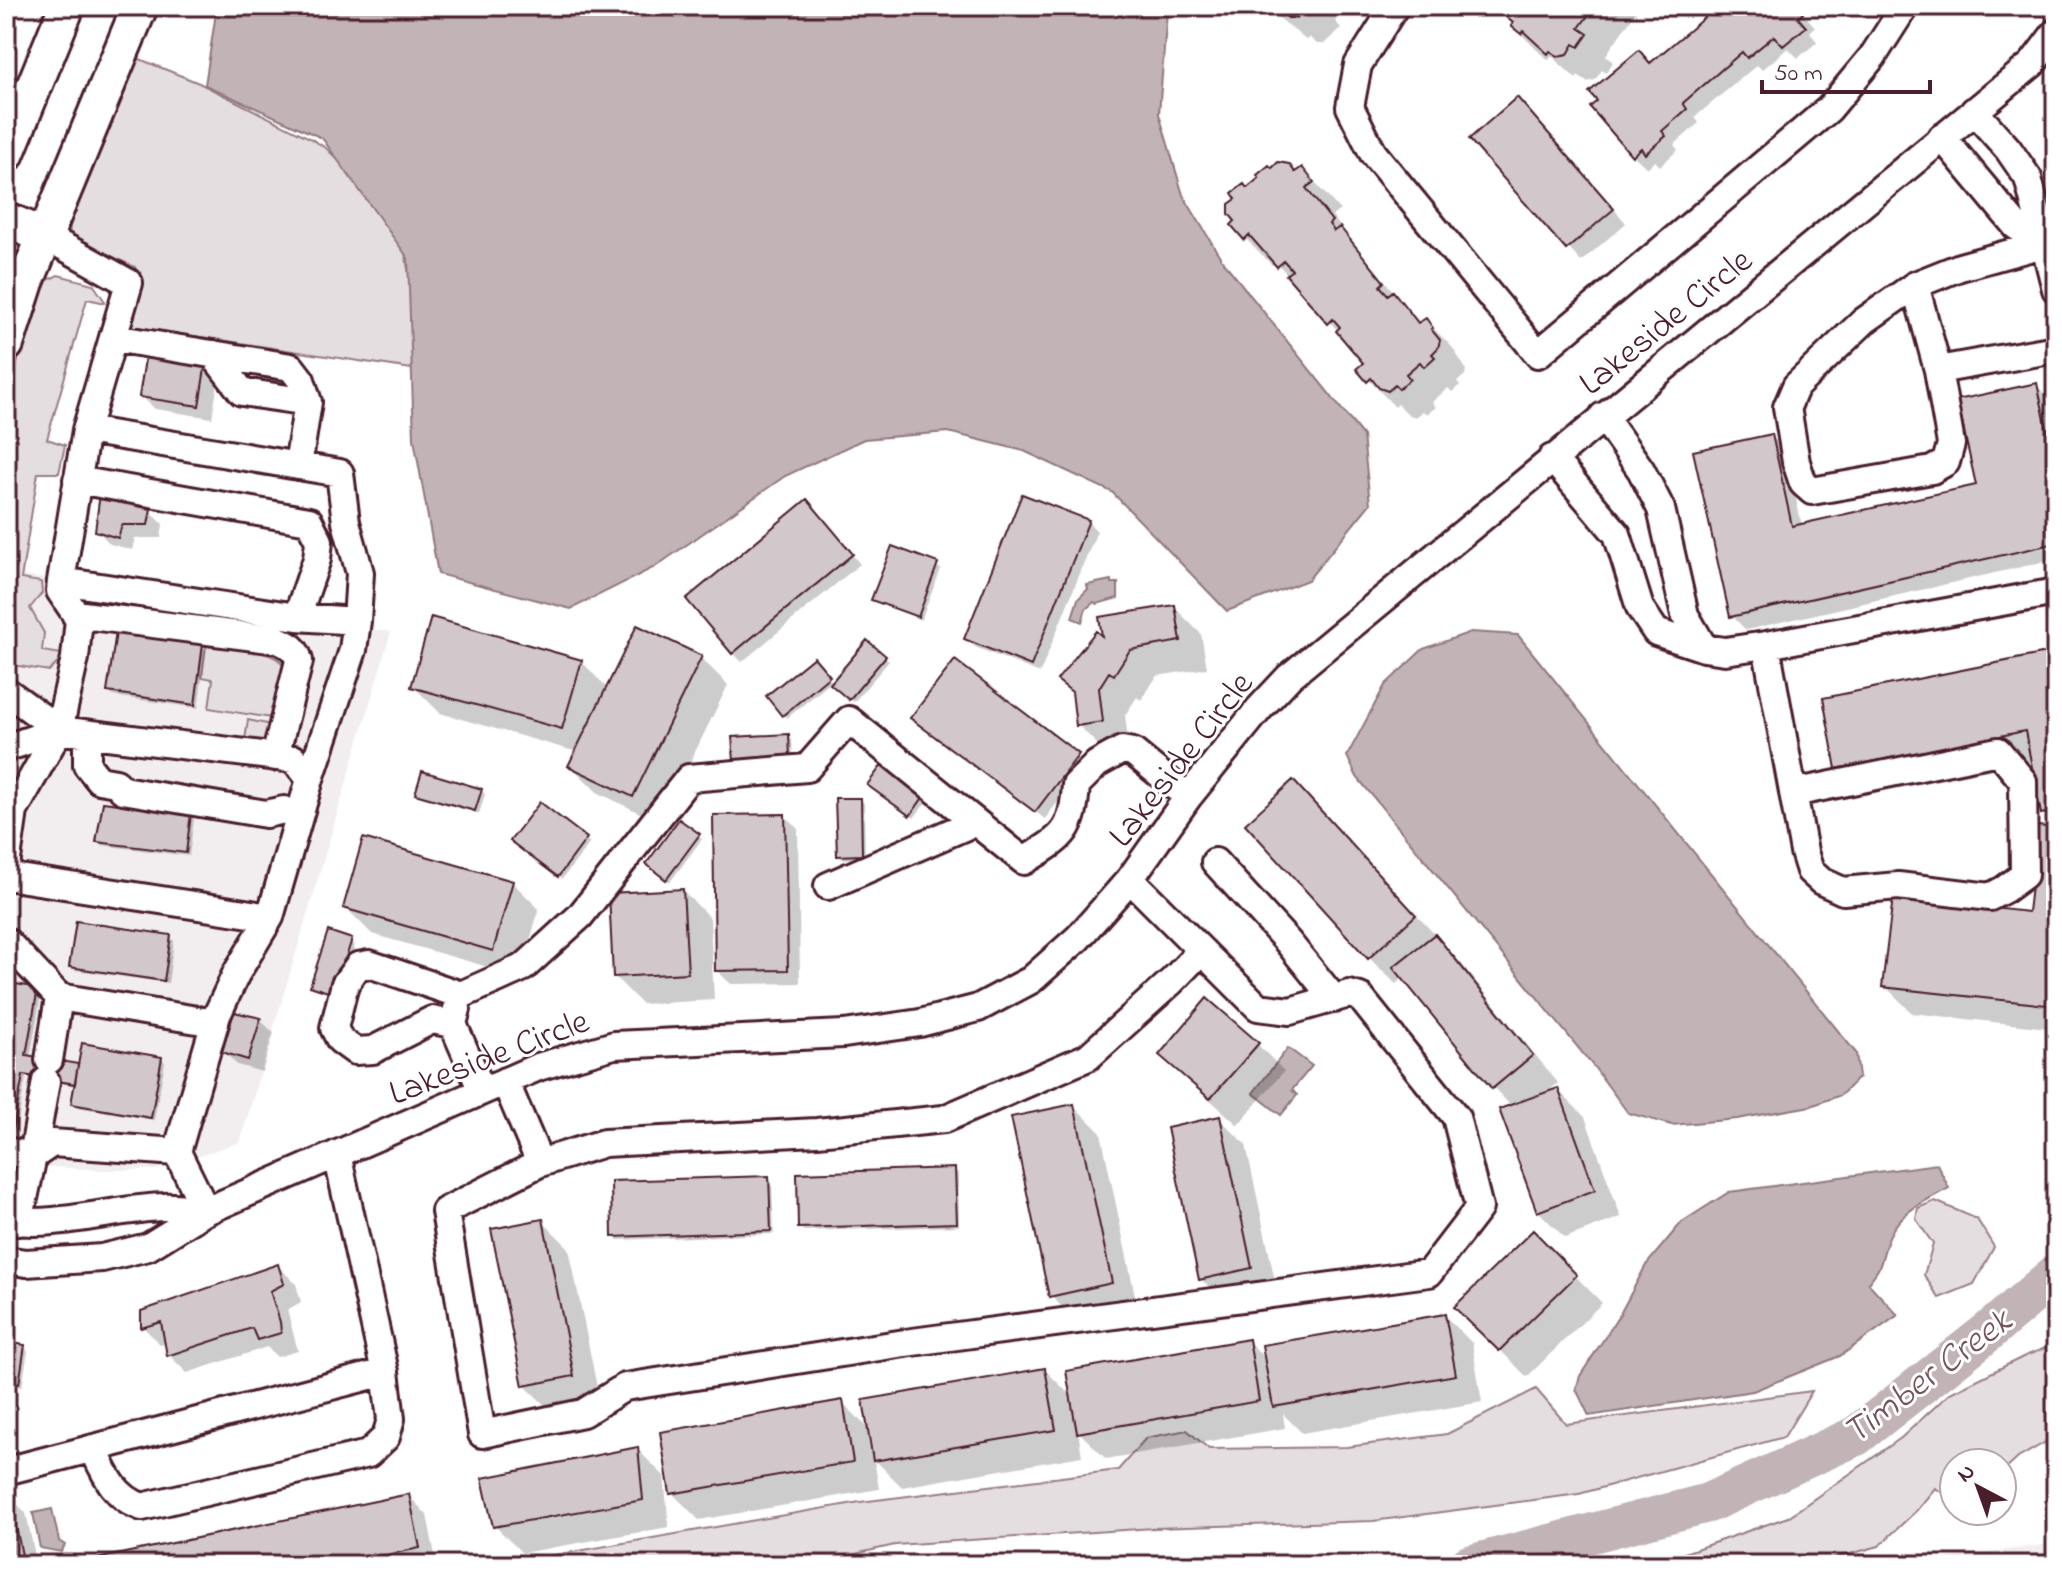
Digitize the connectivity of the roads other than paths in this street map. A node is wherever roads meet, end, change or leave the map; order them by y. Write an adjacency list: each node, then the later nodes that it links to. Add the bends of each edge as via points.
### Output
1 (67, 6): 8 (main road)
2 (140, 6): 10 (main road)
3 (1395, 6): 4 (street, via 1358,65 1350,107 1373,153 1538,354 1829,109)
4 (1905, 6)
5 (2056, 32): 6 (street, Lakeside Circle, via 2032,64)
6 (1974, 111): 7 (street, Lakeside Circle); 11 (street, via 2028,178)
7 (1942, 137): 11 (street, via 2016,226); 18 (street, Lakeside Circle)
8 (6, 155)
9 (6, 220): 10 (main road)
10 (45, 236): 14 (street, via 129,283); 15 (main road)
11 (2043, 244): 12 (street); 13 (street)
12 (1915, 285): 17 (street); 17 (street, via 1834,346 1796,386 1787,407 1803,483 1812,491 1932,470 1946,462 1951,444)
13 (2056, 289)
14 (113, 338): 19 (street); 21 (street, via 291,367 308,402)
15 (6, 344)
16 (2056, 349): 17 (street)
17 (1938, 370)
18 (1603, 416): 20 (street, Lakeside Circle); 29 (street, via 1661,509 1685,615)
19 (86, 430): 21 (street); 22 (street)
20 (1552, 458): 29 (street, via 1617,534 1640,608 1656,632); 37 (street, Lakeside Circle, via 1289,677)
21 (298, 466): 27 (street, via 340,473 360,573)
22 (77, 480): 23 (street); 26 (street, via 309,521 319,541 317,559)
23 (61, 581): 25 (street, via 60,591); 26 (street)
24 (2056, 592): 28 (street)
25 (75, 614): 31 (street, via 75,658); 34 (street, via 290,645 299,661)
26 (297, 617): 27 (street)
27 (357, 621): 35 (street, via 353,650)
28 (1766, 645): 29 (street, via 1725,651); 36 (street)
29 (1704, 648)
30 (6, 691): 31 (street)
31 (59, 730): 32 (street); 33 (street); 41 (street, via 14,811)
32 (87, 734): 34 (street); 38 (street, via 87,765 99,780 123,790 266,814)
33 (6, 748)
34 (275, 757): 35 (street, via 294,759)
35 (310, 779): 38 (street)
36 (1793, 793): 36 (street, via 1810,871 1843,891 1898,886 1990,897 2024,875 2023,781 1998,751)
37 (1188, 797): 39 (street, via 1133,752 1122,750 1076,785 1075,815 1060,839 1024,861); 43 (street, Lakeside Circle)
38 (292, 812): 45 (street)
39 (975, 822): 44 (street); 48 (street, via 849,720 807,768 689,778 580,916 524,967)
40 (1215, 862): 50 (street)
41 (6, 866)
42 (6, 876): 45 (street)
43 (1130, 879): 47 (street); 53 (street, Lakeside Circle, via 1078,938 1031,980 978,1008 844,1034 614,1045)
44 (828, 886)
45 (270, 917): 51 (street)
46 (6, 941): 49 (street)
47 (1201, 951): 50 (street, via 1258,1007 1290,1011); 58 (street, via 1088,1057 944,1119 817,1132 604,1143)
48 (461, 995): 52 (street); 52 (street, via 369,964 358,966 345,984 334,1028 355,1051 373,1050 432,1020)
49 (59, 997): 51 (street); 57 (street)
50 (1334, 999): 58 (street, via 1360,997 1456,1117 1479,1208 1429,1273 625,1387 583,1413 482,1434 445,1211)
51 (215, 1023): 55 (street)
52 (453, 1024): 53 (street)
53 (493, 1086): 56 (street, Lakeside Circle); 58 (street)
54 (6, 1151): 57 (street)
55 (177, 1152): 57 (street, via 52,1143); 59 (street)
56 (337, 1154): 59 (street, Lakeside Circle); 62 (street)
57 (33, 1156): 60 (street)
58 (540, 1163)
59 (206, 1211): 60 (street, via 165,1206); 61 (street, Lakeside Circle, via 148,1247 102,1258)
60 (13, 1221)
61 (6, 1260)
62 (385, 1372): 63 (street); 63 (street, via 391,1419 386,1437 368,1454 142,1507 127,1502 109,1483)
63 (93, 1448): 64 (street)
64 (6, 1471)

